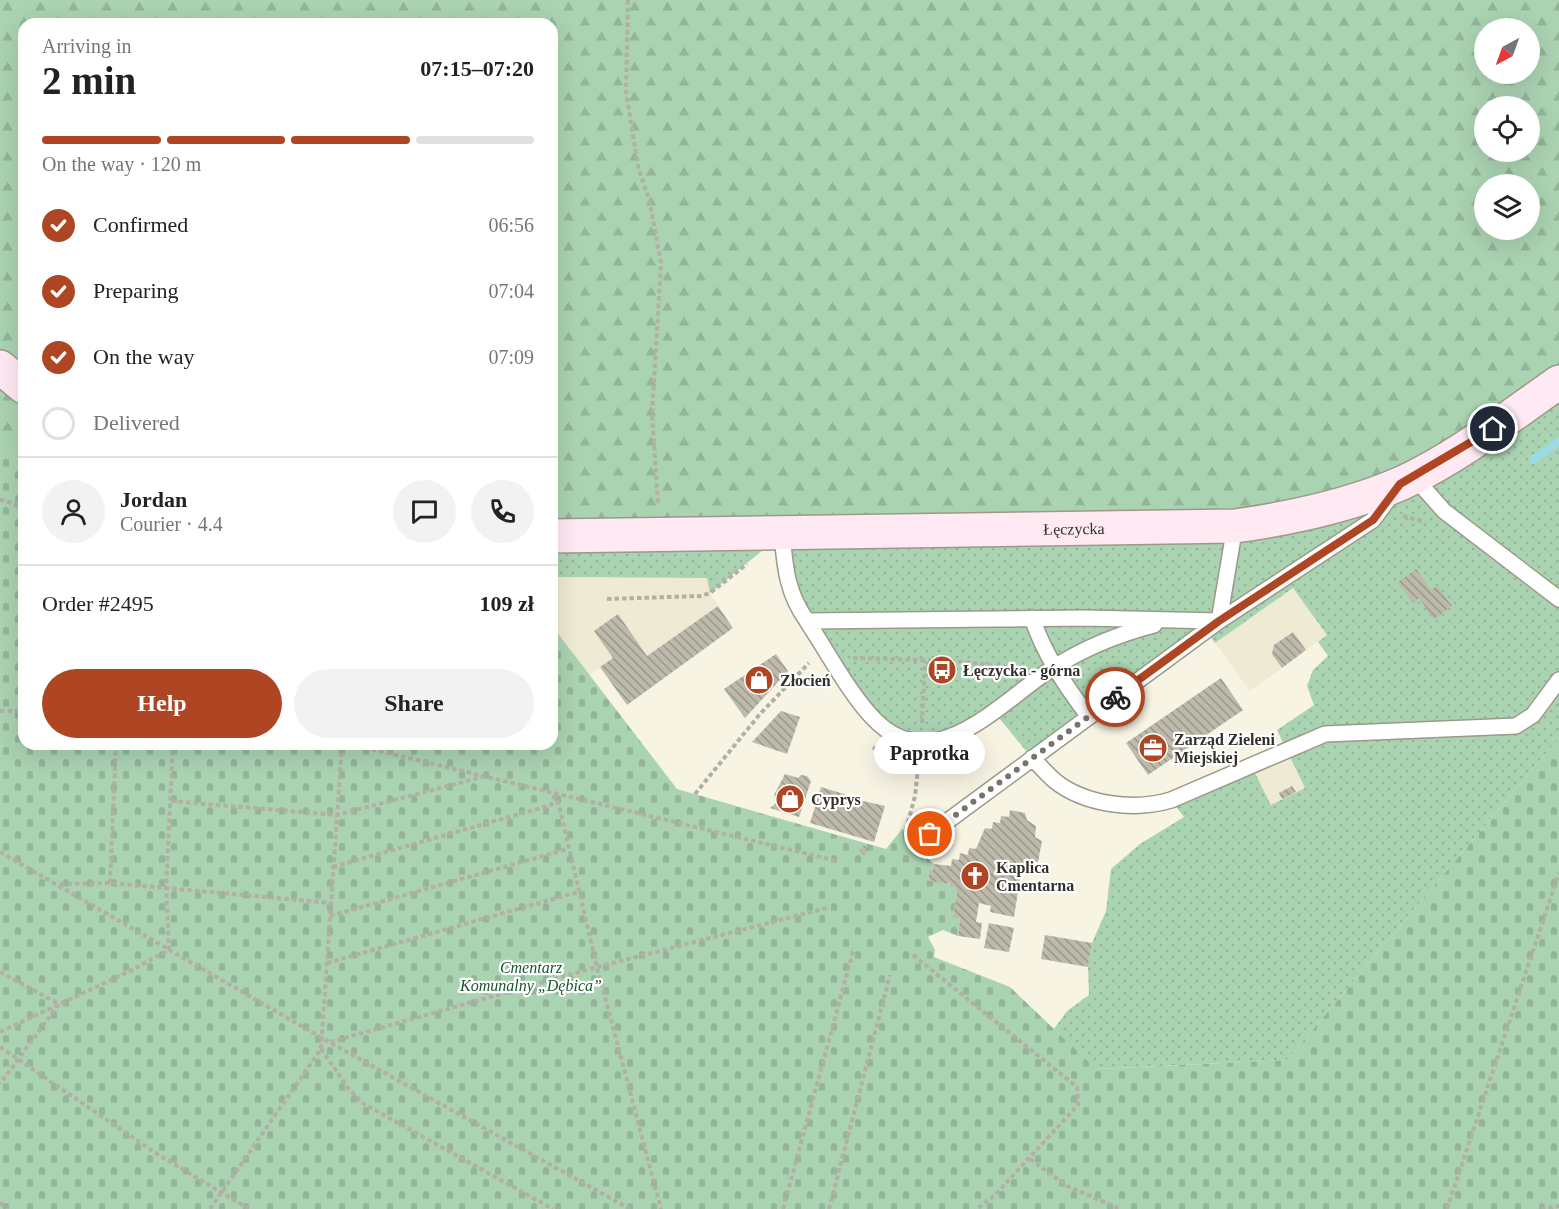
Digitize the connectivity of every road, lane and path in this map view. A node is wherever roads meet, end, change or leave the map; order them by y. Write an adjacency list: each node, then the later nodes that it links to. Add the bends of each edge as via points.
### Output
1 (628, 0): 10 (path, via 627,102 661,263 652,414)
2 (0, 367): 3 (main road)
3 (18, 382)
4 (1559, 382): 5 (main road, Łęczycka, via 1493,429)
5 (1407, 480): 8 (main road, Łęczycka, via 1326,509); 12 (lane); 17 (lane, via 1373,520)
6 (0, 499): 7 (path)
7 (18, 506)
8 (1235, 526): 9 (main road, Łęczycka); 17 (lane)
9 (782, 534): 10 (main road, Łęczycka); 13 (path, via 710,592 688,598); 15 (lane, via 787,586)
10 (661, 535): 11 (main road, Łęczycka)
11 (558, 536)
12 (1559, 598)
13 (607, 599)
14 (1032, 618): 15 (lane); 16 (lane); 18 (lane)
15 (807, 621): 18 (lane, via 875,720 910,740 950,738 994,712)
16 (1172, 621): 17 (lane); 18 (lane, via 1099,643)
17 (1219, 621): 22 (lane)
18 (1053, 668): 22 (lane)
19 (1559, 680): 27 (lane, via 1533,715 1516,726 1325,734 1171,800 1146,805 1102,801 1071,791)
20 (0, 711): 21 (path)
21 (18, 711)
22 (1089, 717): 27 (lane)
23 (116, 750): 38 (path)
24 (172, 750): 30 (path)
25 (342, 750): 31 (path)
26 (376, 750): 28 (path)
27 (1032, 758): 32 (lane)
28 (486, 775): 29 (path); 31 (path)
29 (556, 794): 33 (path); 35 (path); 36 (path, via 551,805)
30 (171, 801): 31 (path); 40 (path)
31 (337, 815): 36 (path)
32 (930, 834)
33 (568, 849): 41 (path); 44 (path)
34 (0, 852): 39 (path)
35 (837, 861)
36 (333, 867): 42 (path)
37 (1559, 873): 74 (path)
38 (110, 883): 39 (path); 40 (path)
39 (59, 884): 46 (path)
40 (166, 888): 42 (path); 46 (path)
41 (578, 892): 48 (path); 49 (path)
42 (332, 903): 44 (path)
43 (827, 908): 49 (path)
44 (330, 916): 48 (path)
45 (854, 948): 70 (path)
46 (169, 950): 52 (path); 54 (path)
47 (913, 955): 60 (path, via 1077,1087 1078,1105)
48 (327, 963): 54 (path)
49 (597, 967): 55 (path); 69 (path)
50 (0, 972): 52 (path)
51 (890, 975): 71 (path)
52 (59, 1005): 53 (path); 58 (path)
53 (0, 1032)
54 (323, 1039): 55 (path); 57 (path)
55 (329, 1042): 68 (path)
56 (0, 1047): 58 (path)
57 (321, 1049): 61 (path); 67 (path, via 364,1104)
58 (17, 1059): 59 (path); 61 (path)
59 (0, 1084)
60 (1030, 1159): 72 (path); 73 (path, via 1067,1186)
61 (221, 1193): 65 (path); 66 (path)
62 (0, 1203): 64 (path)
63 (1559, 1206): 75 (path)
64 (9, 1209)
65 (210, 1209)
66 (249, 1209)
67 (553, 1209)
68 (630, 1209)
69 (661, 1209)
70 (783, 1209)
71 (829, 1209)
72 (977, 1209)
73 (1120, 1209)
74 (1447, 1209)
75 (1541, 1209)

